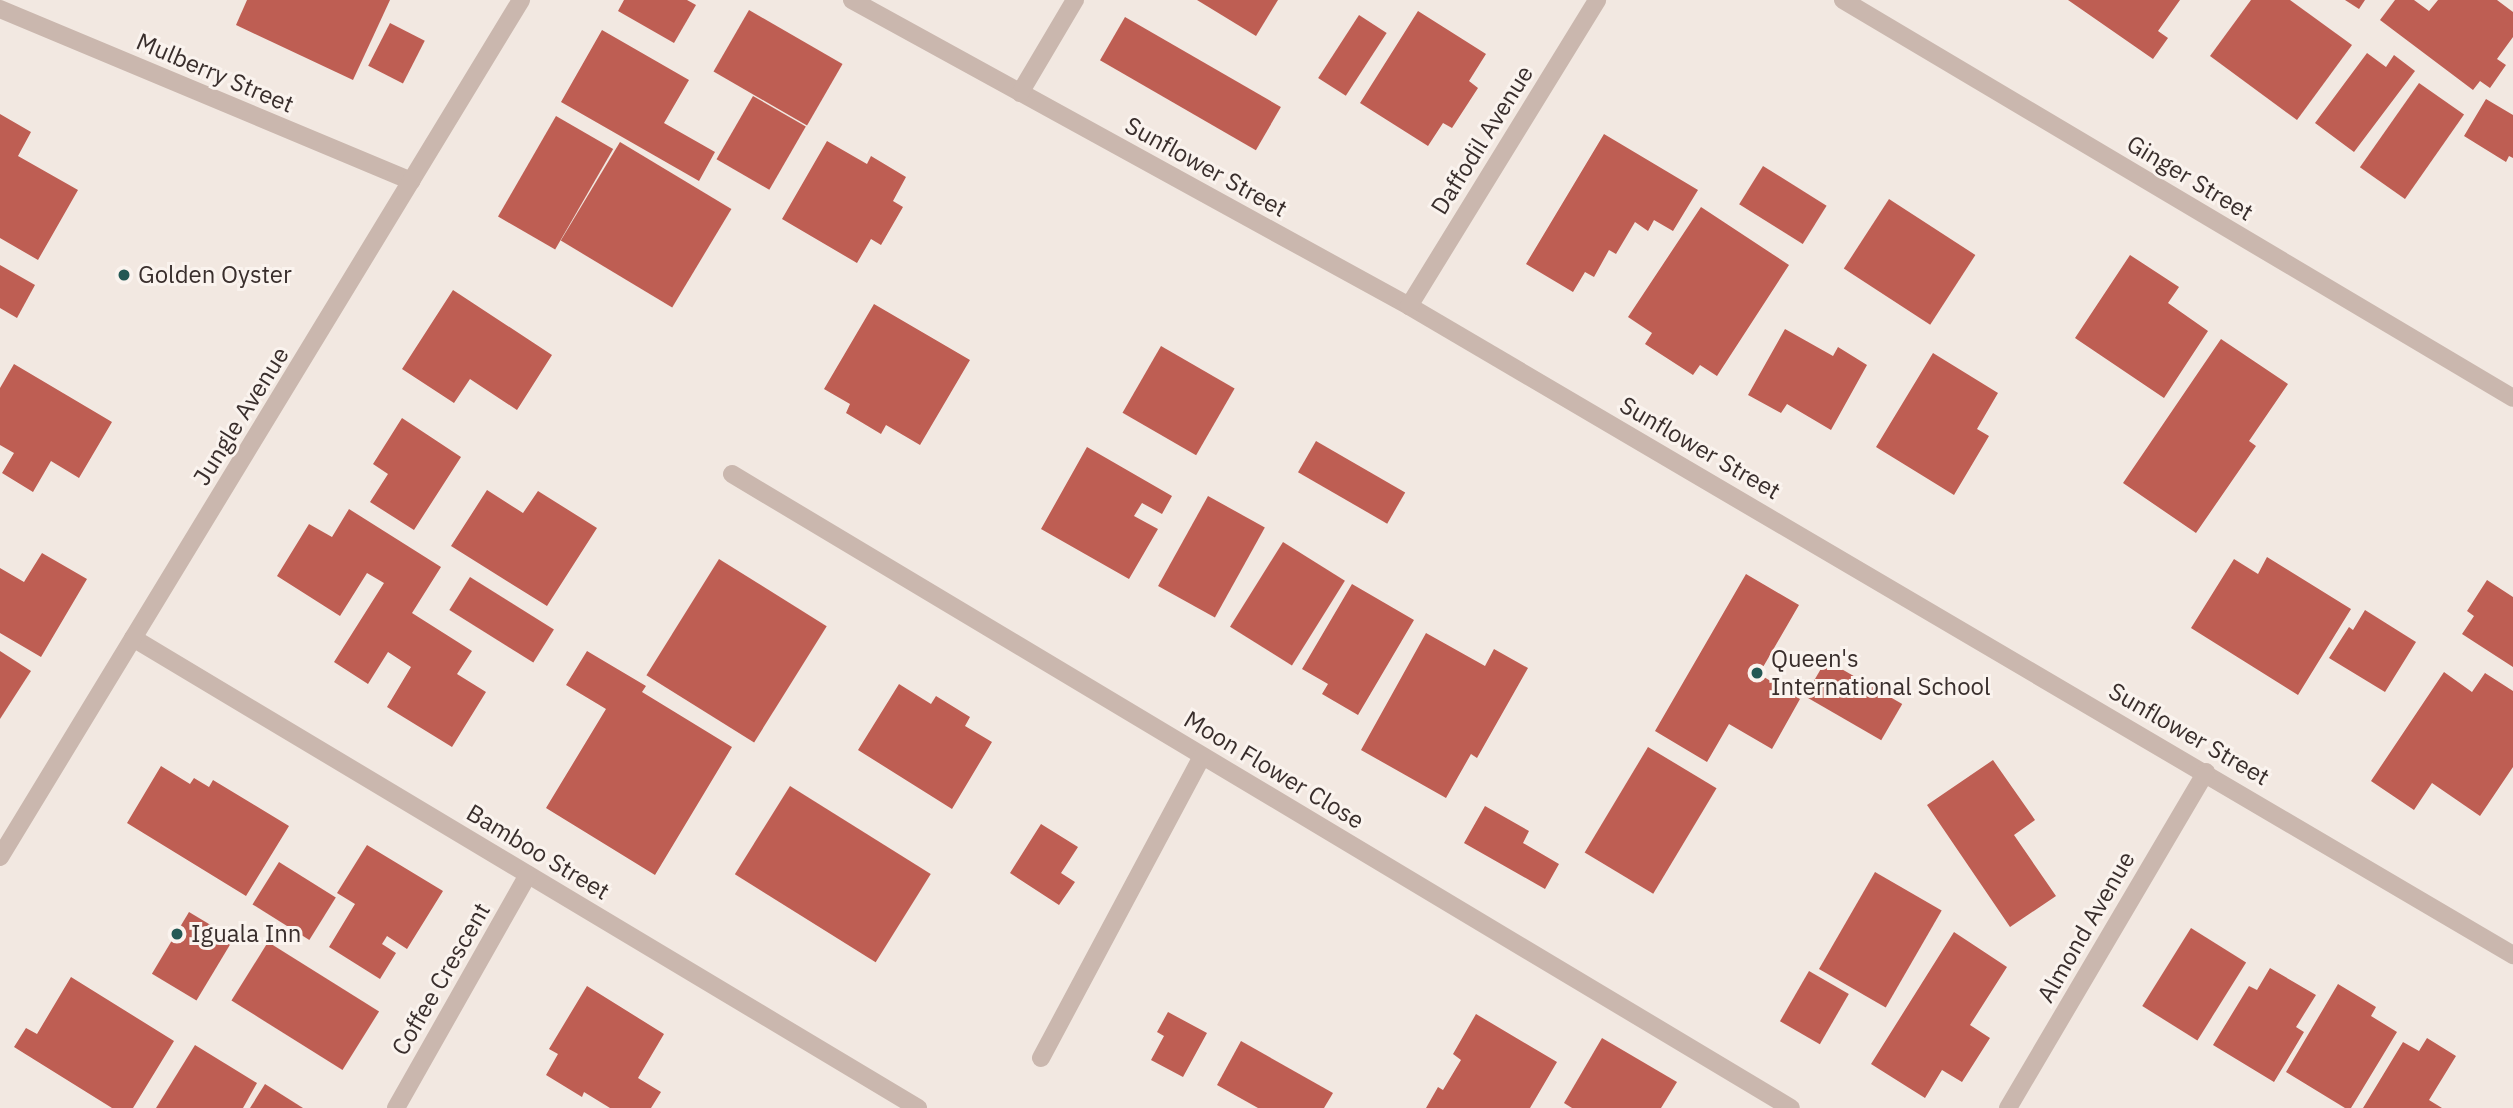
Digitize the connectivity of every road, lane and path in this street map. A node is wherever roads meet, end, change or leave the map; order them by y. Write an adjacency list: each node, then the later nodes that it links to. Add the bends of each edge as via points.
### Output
1 (522, 0): 8 (street, Jungle Avenue)
2 (852, 0): 7 (street, Sunflower Street)
3 (1075, 0): 7 (street)
4 (1597, 0): 9 (street, Daffodil Avenue)
5 (1843, 0): 10 (street, Ginger Street)
6 (0, 9): 8 (street, Mulberry Street)
7 (1020, 93): 9 (street, Sunflower Street)
8 (412, 181): 12 (street, Jungle Avenue)
9 (1409, 306): 14 (street, Sunflower Street)
10 (2513, 398)
11 (732, 474): 13 (street, Moon Flower Close)
12 (133, 638): 15 (street, Jungle Avenue); 16 (street, Bamboo Street)
13 (1202, 756): 18 (street); 21 (street, Moon Flower Close)
14 (2206, 772): 17 (street, Sunflower Street); 22 (street, Almond Avenue)
15 (0, 857)
16 (528, 875): 19 (street, Coffee Crescent); 20 (street, Bamboo Street)
17 (2513, 955)
18 (1041, 1058)
19 (396, 1108)
20 (918, 1108)
21 (1791, 1108)
22 (2008, 1108)

